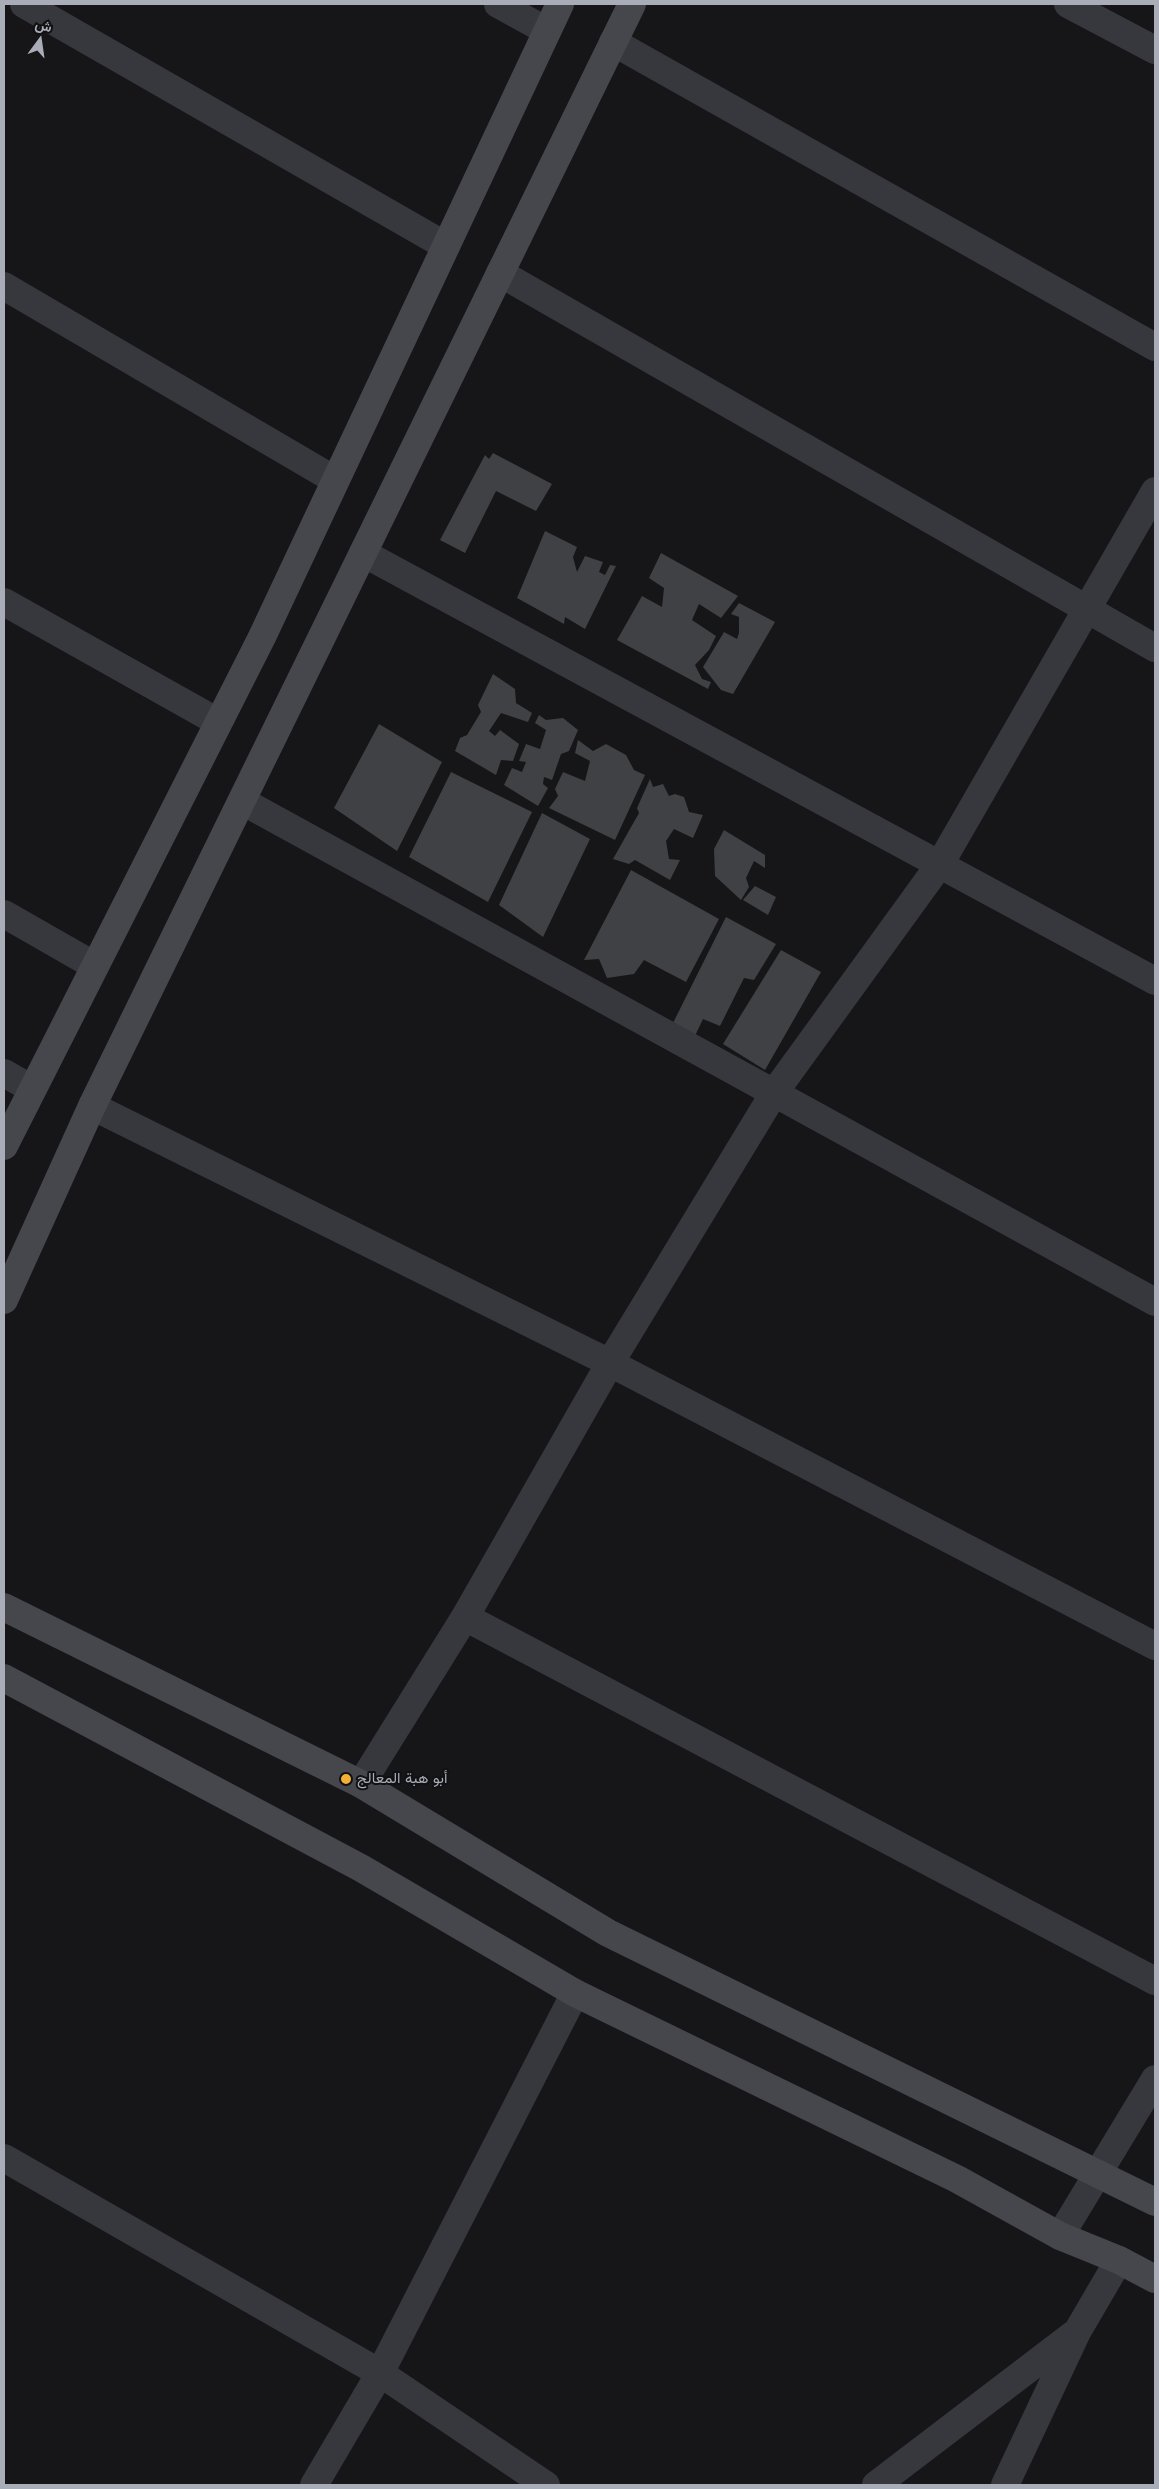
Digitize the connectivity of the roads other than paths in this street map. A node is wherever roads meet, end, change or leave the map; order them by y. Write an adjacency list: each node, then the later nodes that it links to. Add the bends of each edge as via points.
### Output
1 (24, 4): 9 (street)
2 (498, 4): 6 (street)
3 (560, 4): 6 (street)
4 (632, 4): 7 (street)
5 (1068, 4): 8 (street)
6 (547, 31): 9 (street)
7 (613, 42): 10 (street); 12 (street)
8 (1155, 50)
9 (446, 246): 13 (street)
10 (500, 273): 15 (street); 17 (street)
11 (4, 286): 13 (street)
12 (1155, 347)
13 (335, 480): 19 (street)
14 (1155, 491): 17 (street)
15 (363, 553): 20 (street); 21 (street)
16 (4, 602): 19 (street)
17 (1087, 610): 18 (street); 21 (street)
18 (1155, 648)
19 (218, 722): 23 (street)
20 (242, 801): 27 (street); 28 (street)
21 (940, 864): 24 (street); 27 (street)
22 (4, 914): 23 (street)
23 (95, 966): 26 (street)
24 (1155, 981)
25 (4, 1073): 26 (street)
26 (32, 1089): 29 (street)
27 (774, 1093): 31 (street); 32 (street)
28 (92, 1106): 30 (street); 32 (street)
29 (4, 1146)
30 (4, 1300)
31 (1155, 1302)
32 (610, 1363): 34 (street); 35 (street)
33 (4, 1607): 37 (street)
34 (465, 1617): 37 (street); 38 (street)
35 (1155, 1646)
36 (4, 1678): 39 (street, via 361,1868)
37 (361, 1784): 42 (street, via 608,1933)
38 (1155, 1981)
39 (575, 1993): 44 (street, via 958,2180); 48 (street)
40 (1155, 2079): 42 (street)
41 (4, 2158): 48 (street)
42 (1098, 2174): 43 (street); 44 (street)
43 (1155, 2202)
44 (1060, 2236): 45 (street)
45 (1119, 2260): 46 (street); 47 (street)
46 (1154, 2276)
47 (1076, 2332): 51 (street); 52 (street)
48 (380, 2373): 49 (street); 50 (street)
49 (314, 2485)
50 (546, 2485)
51 (876, 2485)
52 (1004, 2485)

